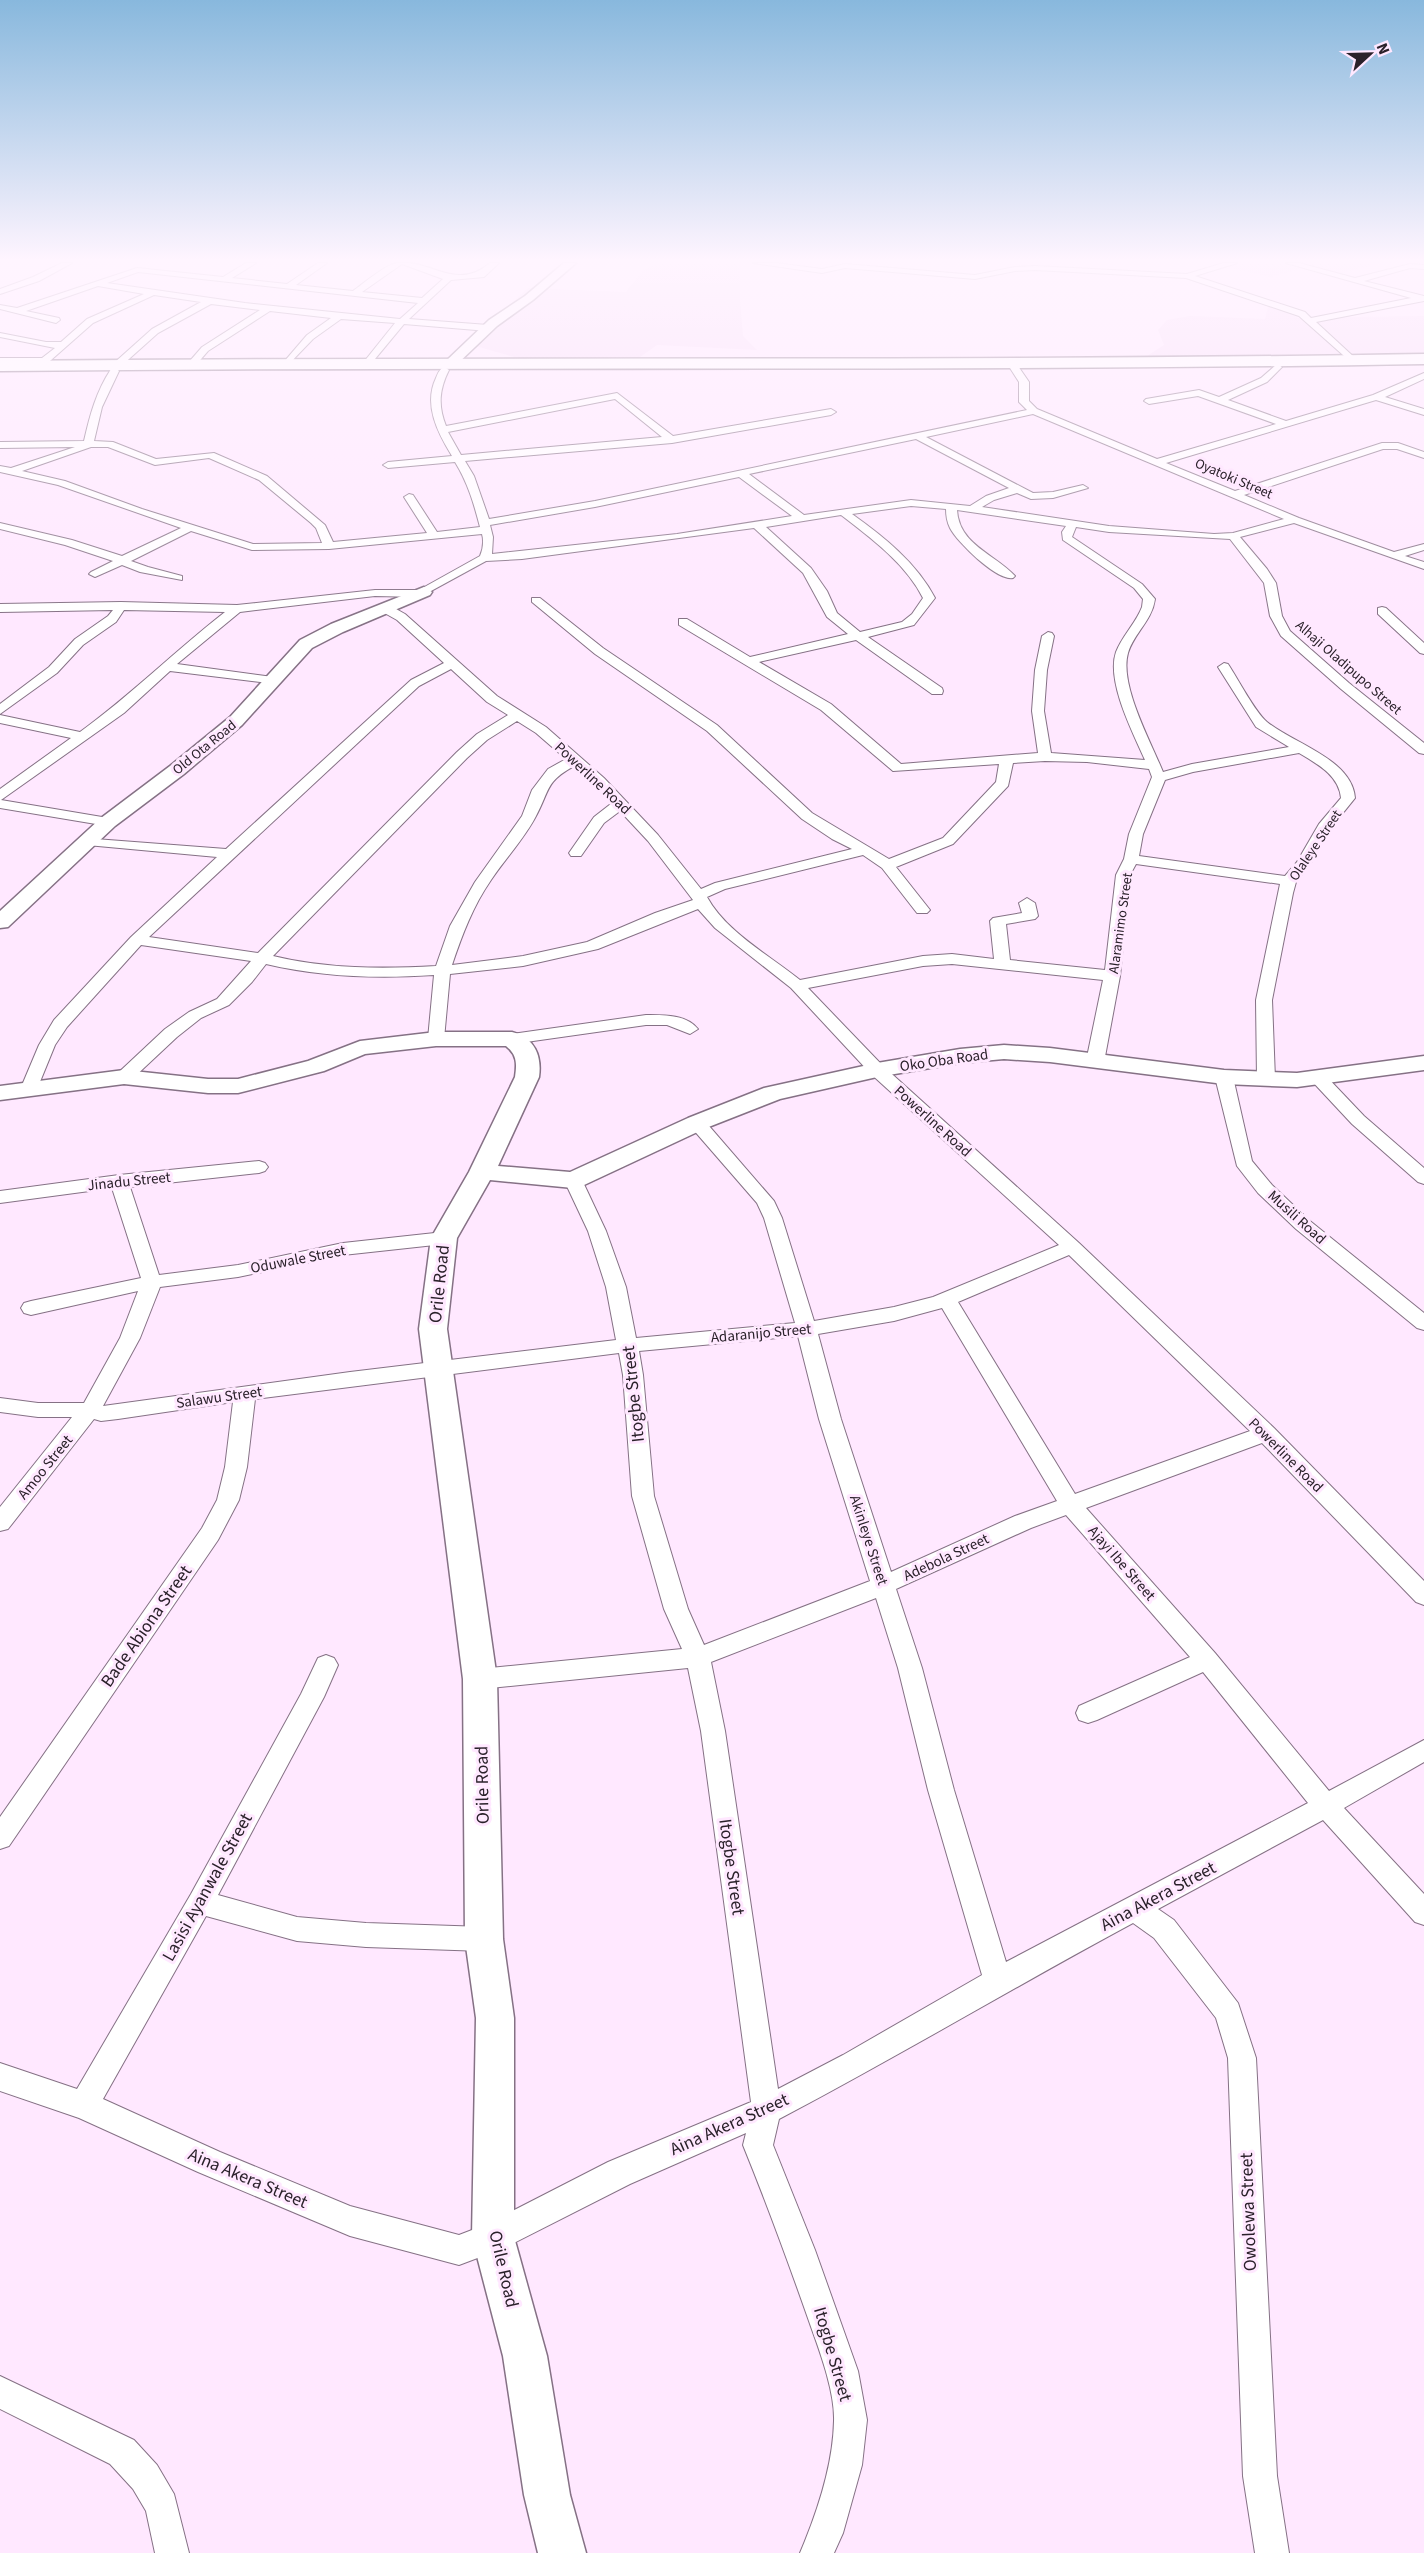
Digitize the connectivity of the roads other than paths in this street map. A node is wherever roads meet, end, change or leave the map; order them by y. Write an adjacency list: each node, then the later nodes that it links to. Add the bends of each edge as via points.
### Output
1 (109, 382): 16 (street, via 94,417)
2 (440, 382): 13 (street, via 435,402)
3 (1024, 382): 9 (street, via 1024,402)
4 (1259, 382): 7 (street)
5 (1410, 382): 6 (street)
6 (1376, 397): 11 (street); 12 (street)
7 (1220, 400): 8 (street, via 1196,393); 12 (street)
8 (1149, 401)
9 (1034, 411): 14 (street); 20 (street, Oyatoki Street)
10 (831, 412): 15 (street)
11 (1424, 412)
12 (1285, 424): 20 (street)
13 (442, 430): 15 (street, via 617,396); 19 (street)
14 (919, 437): 24 (street); 26 (street)
15 (672, 440): 19 (street)
16 (90, 443): 17 (street); 23 (street); 41 (street, via 109,444 155,462 216,457 270,483 321,527)
17 (0, 445)
18 (1424, 455): 27 (street, via 1389,445)
19 (457, 460): 21 (street); 37 (street, via 472,482)
20 (1158, 462): 27 (street, Oyatoki Street)
21 (388, 465)
22 (0, 469): 23 (street)
23 (13, 471): 38 (street, via 61,483)
24 (741, 473): 32 (street); 37 (street)
25 (1083, 488): 26 (street, via 1031,496)
26 (1017, 489): 30 (street)
27 (1234, 495): 33 (street, Oyatoki Street)
28 (409, 497): 39 (street)
29 (951, 506): 30 (street); 31 (street, via 911,503); 48 (street, via 955,530)
30 (973, 508): 34 (street)
31 (843, 512): 32 (street); 58 (street, via 874,536 918,579 928,595 909,624)
32 (803, 519): 36 (street)
33 (1294, 520): 40 (street); 43 (street, Oyatoki Street)
34 (1073, 524): 40 (street, via 1150,534); 76 (street, via 1067,538 1134,583 1149,599 1142,621 1123,650 1119,669)
35 (0, 526): 45 (street, via 68,542)
36 (758, 526): 44 (street); 58 (street, via 802,566 837,621)
37 (486, 527): 39 (street); 44 (street, via 489,544)
38 (189, 528): 41 (street, via 252,547); 45 (street)
39 (434, 535): 41 (street)
40 (1233, 536): 72 (street, Alhaji Oladipupo Street, via 1263,571 1285,633)
41 (329, 546)
42 (1424, 547): 43 (street)
43 (1395, 555): 46 (street, Oyatoki Street)
44 (484, 558): 50 (street, Old Ota Road)
45 (120, 560): 47 (street); 49 (street)
46 (1424, 566)
47 (95, 574)
48 (1009, 576)
49 (178, 578)
50 (427, 590): 54 (street, Old Ota Road); 55 (street)
51 (536, 600): 82 (street, via 599,651 712,728 807,816)
52 (121, 606): 53 (street); 55 (street); 67 (street, via 112,619 79,642 53,670)
53 (0, 608)
54 (385, 608): 62 (street, Powerline Road, via 415,629); 65 (street, Old Ota Road, via 306,644)
55 (237, 609): 64 (street)
56 (1382, 611): 60 (street)
57 (683, 622): 61 (street)
58 (855, 634): 61 (street); 66 (street)
59 (1048, 636): 73 (street, via 1038,711)
60 (1424, 650)
61 (748, 661): 74 (street, via 826,706 898,768)
62 (451, 664): 68 (street, Powerline Road); 84 (street, via 415,683)
63 (1224, 666): 71 (street, Olaleye Street, via 1261,724)
64 (168, 667): 65 (street); 70 (street)
65 (273, 681): 80 (street, Old Ota Road, via 236,721)
66 (937, 691)
67 (0, 710)
68 (517, 715): 75 (street, Powerline Road); 93 (street, via 462,755)
69 (0, 719): 70 (street)
70 (83, 737): 77 (street)
71 (1300, 749): 76 (street); 87 (street, Olaleye Street, via 1337,774 1347,786 1348,798)
72 (1424, 750)
73 (1045, 757): 74 (street); 76 (street, via 1088,758)
74 (1007, 759): 86 (street, via 1005,775 997,790 948,841)
75 (575, 760): 79 (street, Powerline Road); 95 (street, via 554,772 539,790 529,816 482,882 458,926)
76 (1157, 771): 85 (street, Alaramimo Street)
77 (0, 796)
78 (0, 804): 80 (street)
79 (622, 804): 83 (street, via 599,820); 88 (street, Powerline Road)
80 (108, 822): 81 (street, Old Ota Road)
81 (87, 841): 84 (street); 91 (street, Old Ota Road)
82 (866, 850): 86 (street); 88 (street, via 720,886)
83 (576, 853)
84 (229, 854): 92 (street)
85 (1131, 859): 87 (street); 96 (street, Alaramimo Street, via 1123,875)
86 (887, 865): 90 (street)
87 (1289, 881): 106 (street, Olaleye Street, via 1264,1000)
88 (700, 898): 95 (street, via 593,946 533,959); 97 (street, Powerline Road, via 720,925)
89 (1027, 903): 94 (street, via 1030,916 998,921)
90 (922, 910)
91 (0, 922)
92 (137, 940): 93 (street); 108 (street, via 60,1024)
93 (262, 958): 95 (street, via 284,966 312,969); 104 (street, via 223,1002 195,1015 171,1033)
94 (1003, 965): 96 (street); 97 (street, via 952,959 923,961)
95 (442, 971): 99 (street)
96 (1112, 976): 101 (street, Alaramimo Street)
97 (797, 985): 103 (street, Powerline Road)
98 (690, 1029): 100 (street, via 670,1020 646,1020)
99 (436, 1039): 100 (street); 104 (street, via 360,1048 316,1066 238,1086)
100 (512, 1039): 114 (street, Orile Road, via 523,1048 529,1062 527,1077)
101 (1095, 1062): 103 (street, Oko Oba Road, via 1004,1052); 105 (street, Oko Oba Road)
102 (1424, 1063): 107 (street, Oko Oba Road)
103 (877, 1070): 110 (street, Oko Oba Road, via 773,1093); 120 (street, Powerline Road)
104 (124, 1077): 108 (street)
105 (1224, 1077): 106 (street, Oko Oba Road); 124 (street, Musili Road, via 1243,1162 1303,1225)
106 (1266, 1079): 107 (street, Oko Oba Road)
107 (1319, 1079): 112 (street)
108 (29, 1090): 109 (street)
109 (0, 1093)
110 (697, 1123): 116 (street, Oko Oba Road); 125 (street, Akinleye Street, via 765,1201)
111 (1424, 1158): 112 (street)
112 (1403, 1161): 115 (street)
113 (259, 1167): 117 (street, Jinadu Street)
114 (482, 1172): 116 (street, Oko Oba Road); 119 (street, Orile Road)
115 (1424, 1178)
116 (573, 1180): 126 (street, Itogbe Street, via 597,1231 616,1287)
117 (119, 1181): 118 (street, Jinadu Street); 121 (street)
118 (0, 1197)
119 (444, 1238): 121 (street, Oduwale Street, via 343,1249); 127 (street, Orile Road, via 433,1329)
120 (1072, 1247): 122 (street, Adaranijo Street); 131 (street, Powerline Road)
121 (152, 1282): 123 (street, Oduwale Street); 130 (street, Amoo Street, via 130,1338)
122 (947, 1300): 125 (street, Adaranijo Street, via 895,1314); 132 (street, Ajayi Ibe Street)
123 (31, 1308)
124 (1424, 1323)
125 (806, 1328): 126 (street, Adaranijo Street); 134 (street, Akinleye Street, via 830,1419)
126 (628, 1345): 127 (street, Adaranijo Street); 136 (street, Itogbe Street, via 643,1496 676,1609)
127 (439, 1368): 128 (street, Salawu Street); 139 (street, Orile Road)
128 (245, 1393): 130 (street, Salawu Street, via 101,1414); 143 (street, Bade Abiona Street, via 228,1500)
129 (0, 1405): 130 (street, Salawu Street)
130 (90, 1410): 133 (street, Amoo Street)
131 (1266, 1433): 132 (street, Adebola Street); 135 (street, Powerline Road)
132 (1070, 1504): 134 (street, Adebola Street); 137 (street, Ajayi Ibe Street)
133 (0, 1523)
134 (884, 1585): 136 (street, Adebola Street); 148 (street, Akinleye Street)
135 (1424, 1596)
136 (698, 1657): 139 (street, Adebola Street); 151 (street, Itogbe Street, via 713,1731)
137 (1207, 1660): 140 (street); 142 (street, Ajayi Ibe Street)
138 (326, 1665): 144 (street, Lasisi Ayanwale Street)
139 (480, 1679): 147 (street, Orile Road)
140 (1088, 1713)
141 (1424, 1750): 142 (street, Aina Akera Street)
142 (1326, 1806): 145 (street, Aina Akera Street); 146 (street, Ajayi Ibe Street)
143 (0, 1838)
144 (200, 1902): 147 (street, via 297,1929); 150 (street, Lasisi Ayanwale Street)
145 (1135, 1909): 148 (street, Aina Akera Street); 157 (street, Owolewa Street, via 1164,1929 1228,2012 1242,2058 1260,2476)
146 (1424, 1913)
147 (484, 1939): 152 (street, Orile Road, via 495,2018)
148 (998, 1981): 151 (street, Aina Akera Street, via 853,2065)
149 (0, 2077): 150 (street, Aina Akera Street)
150 (84, 2106): 152 (street, Aina Akera Street, via 350,2221 459,2250)
151 (767, 2109): 152 (street, Aina Akera Street, via 619,2173); 156 (street, Itogbe Street, via 758,2145 842,2371 851,2420 845,2465)
152 (493, 2237): 155 (street, Orile Road, via 525,2355 548,2495)
153 (0, 2392): 154 (street, via 122,2452 145,2477 162,2506)
154 (172, 2553)
155 (562, 2553)
156 (817, 2553)
157 (1272, 2553)

